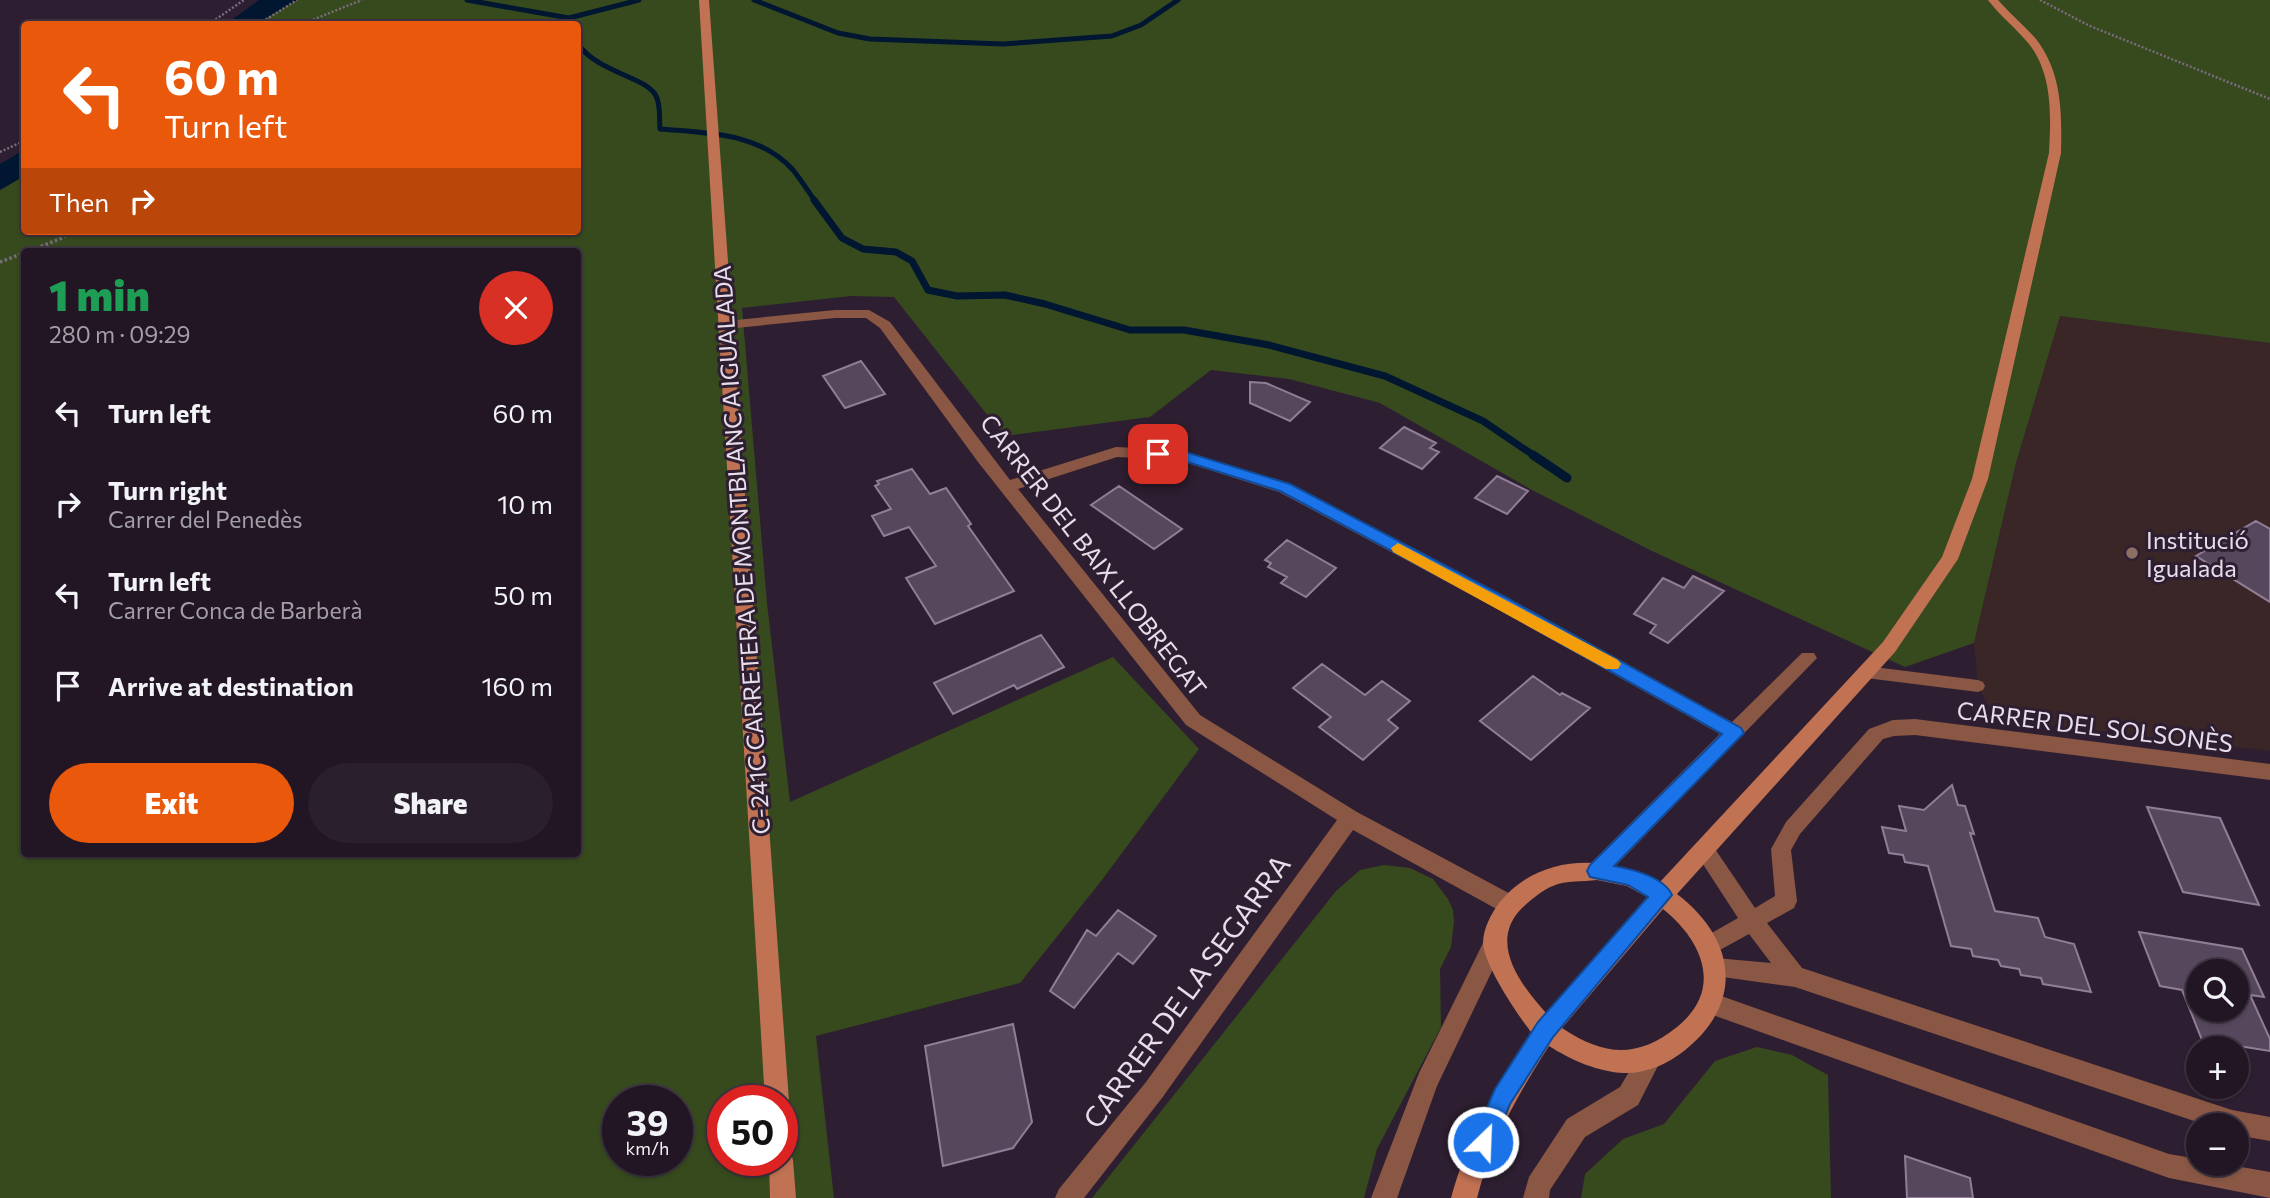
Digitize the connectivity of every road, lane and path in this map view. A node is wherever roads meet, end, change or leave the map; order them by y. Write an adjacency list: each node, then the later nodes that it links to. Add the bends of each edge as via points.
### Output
1 (244, 0): 7 (path)
2 (297, 0): 8 (path)
3 (362, 0): 9 (path)
4 (704, 0): 17 (main road, C-241C CARRETERA DE MONTBLANC A IGUALADA)
5 (1993, 0): 20 (main road, via 2037,47 2049,67 2056,111 2055,153 1967,519 1951,559)
6 (2040, 0): 10 (path, via 2090,26)
7 (213, 21)
8 (264, 21)
9 (310, 21)
10 (2270, 99)
11 (21, 142): 12 (path)
12 (0, 152)
13 (63, 235): 14 (path)
14 (36, 248)
15 (21, 255): 16 (path)
16 (0, 262)
17 (726, 325): 18 (street, CARRER DEL BAIX LLOBREGAT, via 869,314 885,325); 37 (main road, C-241C CARRETERA DE MONTBLANC A IGUALADA)
18 (1007, 487): 22 (street, via 1116,452 1179,455 1285,488); 24 (street, CARRER DEL BAIX LLOBREGAT, via 1193,720)
19 (1808, 658): 22 (street)
20 (1866, 672): 21 (lane); 25 (main road)
21 (1978, 686)
22 (1735, 733): 26 (street)
23 (2270, 772): 29 (street, CARRER DEL SOLSONÈS, via 1893,728 1876,734 1793,828 1782,849 1786,901)
24 (1350, 818): 28 (street, CARRER DEL BAIX LLOBREGAT); 42 (street, CARRER DE LA SEGARRA, via 1154,1090)
25 (1704, 849): 27 (main road); 29 (street)
26 (1597, 871): 27 (main road, via 1631,877); 28 (main road, via 1546,878)
27 (1662, 895): 31 (main road, via 1695,925); 35 (main road)
28 (1510, 905): 30 (main road)
29 (1752, 921): 31 (street); 33 (street)
30 (1494, 944): 35 (main road, via 1509,981); 43 (street, via 1427,1081)
31 (1709, 946): 32 (main road)
32 (1716, 968): 33 (street); 34 (main road)
33 (1795, 976): 38 (street, via 2232,1122)
34 (1710, 1003): 36 (main road, via 1699,1023); 40 (street, via 2169,1166)
35 (1546, 1030): 36 (main road, via 1590,1056 1622,1062); 44 (main road, via 1503,1096 1473,1164)
36 (1650, 1058): 45 (street, via 1629,1096 1576,1128 1538,1185)
37 (775, 1085)
38 (2270, 1129)
39 (781, 1176): 41 (main road)
40 (2270, 1185)
41 (783, 1198)
42 (1068, 1198)
43 (1384, 1198)
44 (1464, 1198)
45 (1536, 1198)

